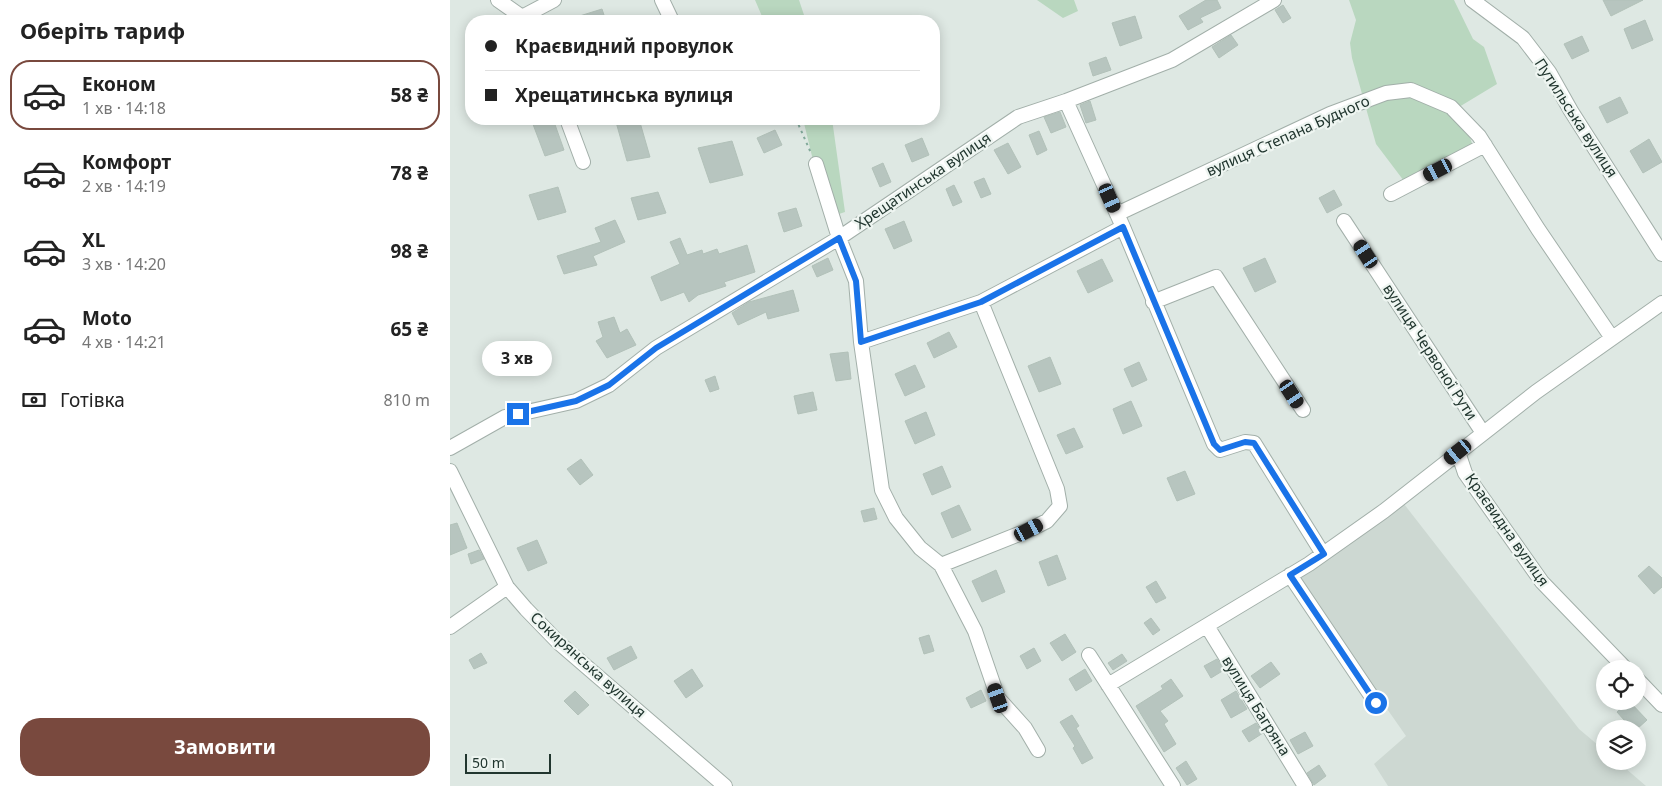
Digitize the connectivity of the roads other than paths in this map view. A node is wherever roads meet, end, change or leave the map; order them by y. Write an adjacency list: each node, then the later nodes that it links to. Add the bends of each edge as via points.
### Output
1 (498, 0): 6 (street)
2 (554, 0): 7 (street)
3 (662, 0): 8 (street)
4 (1274, 0): 9 (street, Хрещатинська вулиця, via 1172,60)
5 (1472, 0): 19 (street, Путильська вулиця, via 1523,38 1549,72)
6 (519, 15)
7 (536, 15)
8 (669, 15)
9 (1066, 101): 15 (street); 18 (street, Хрещатинська вулиця, via 1018,117)
10 (569, 125): 12 (street)
11 (1485, 145): 14 (street); 15 (street, вулиця Степана Будного, via 1451,107 1411,90 1386,93 1330,114); 23 (street, вулиця Степана Будного)
12 (583, 162)
13 (816, 164): 18 (street)
14 (1391, 194)
15 (1117, 214): 17 (street)
16 (1344, 221): 26 (street, вулиця Червоної Рути)
17 (1123, 227): 20 (street); 21 (street)
18 (839, 238): 24 (street, via 856,281); 27 (street, Хрещатинська вулиця, via 656,348 609,385 576,401 505,417)
19 (1662, 254)
20 (981, 302): 24 (street); 31 (street, via 1057,489 1060,506 1047,521 1029,530)
21 (1153, 302): 25 (street, via 1216,277); 30 (street, via 1214,444 1220,450 1245,442 1254,443)
22 (1662, 303): 23 (street)
23 (1612, 338): 26 (street)
24 (861, 342): 31 (street, via 882,490 896,518)
25 (1303, 410)
26 (1483, 433): 28 (street)
27 (450, 448)
28 (1458, 452): 30 (street); 37 (street, Краєвидна вулиця, via 1465,473 1542,582)
29 (450, 471): 33 (street, Сокирянська вулиця)
30 (1324, 554): 32 (street)
31 (941, 565): 42 (street, via 975,631 998,698 1025,728)
32 (1290, 575): 34 (street); 40 (street)
33 (507, 587): 35 (street); 43 (street, Сокирянська вулиця, via 559,643)
34 (1207, 626): 38 (street); 45 (street, вулиця Багряна)
35 (450, 628)
36 (1089, 655): 38 (street)
37 (1617, 660)
38 (1108, 685): 44 (street)
39 (1646, 688): 41 (street)
40 (1376, 703)
41 (1662, 704)
42 (1038, 750)
43 (725, 786)
44 (1173, 786)
45 (1305, 786)

